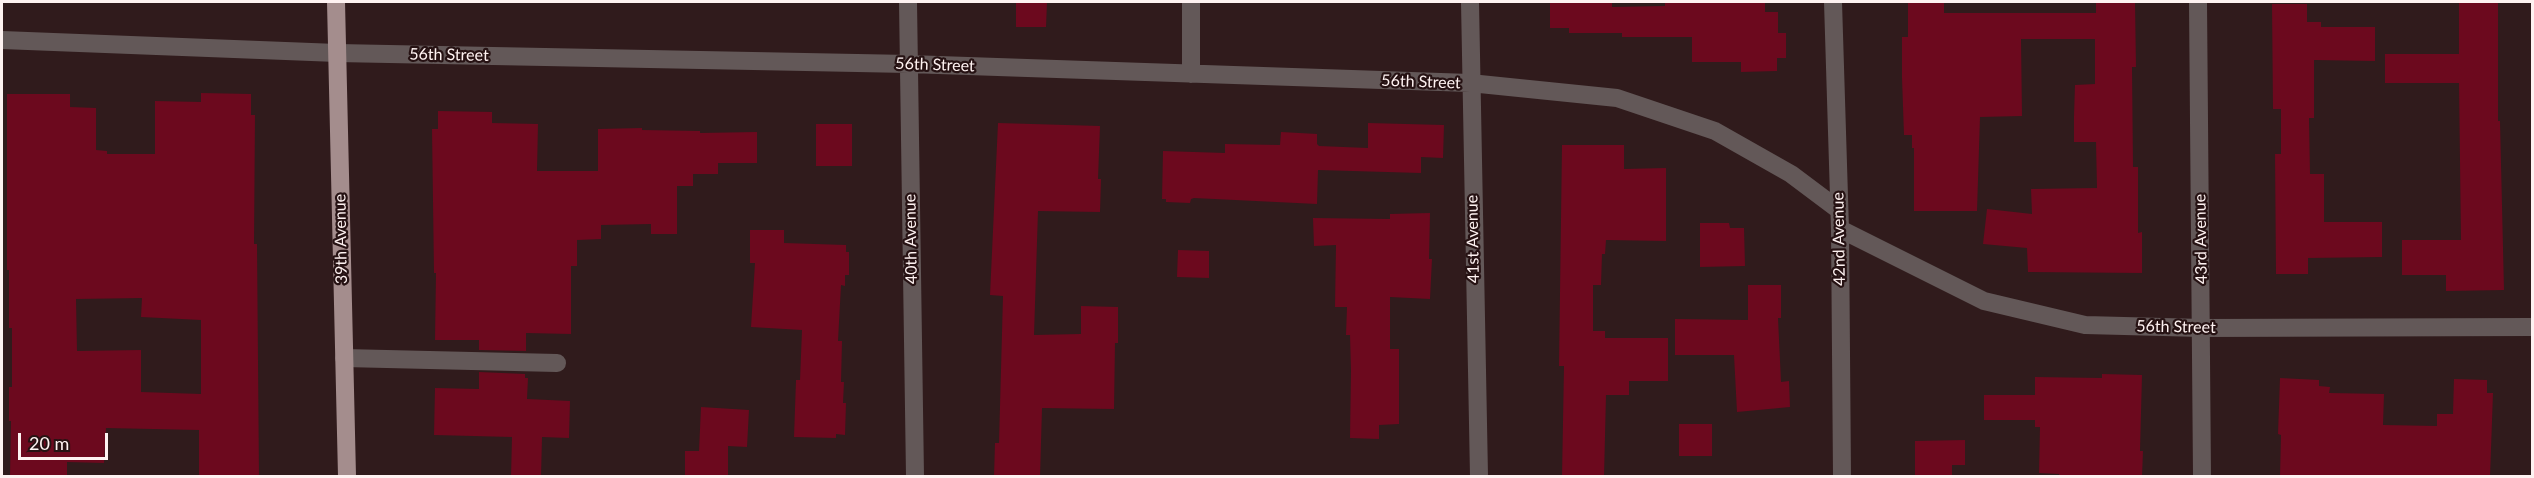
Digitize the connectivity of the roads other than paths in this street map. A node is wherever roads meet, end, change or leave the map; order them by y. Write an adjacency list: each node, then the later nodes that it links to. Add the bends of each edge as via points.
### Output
1 (336, 2): 8 (main road, 39th Avenue)
2 (908, 2): 9 (street, 40th Avenue)
3 (1191, 2): 10 (street)
4 (1470, 2): 11 (street, 41st Avenue)
5 (1833, 2): 12 (street, 42nd Avenue)
6 (2198, 2): 15 (street, 43rd Avenue)
7 (2, 40): 8 (street, 56th Street)
8 (337, 53): 9 (street, 56th Street); 16 (main road, 39th Avenue)
9 (909, 64): 10 (street, 56th Street); 19 (street, 40th Avenue)
10 (1191, 74): 11 (street, 56th Street)
11 (1470, 83): 12 (street, 56th Street, via 1617,98 1715,131 1791,174); 20 (street, 41st Avenue)
12 (1839, 210): 13 (street, 42nd Avenue)
13 (1840, 229): 15 (street, 56th Street, via 1984,301 2085,325); 21 (street, 42nd Avenue)
14 (2532, 327): 15 (street, 56th Street)
15 (2202, 328): 22 (street, 43rd Avenue)
16 (344, 358): 17 (street); 18 (main road, 39th Avenue)
17 (557, 363)
18 (347, 477)
19 (915, 477)
20 (1479, 477)
21 (1842, 477)
22 (2202, 477)

